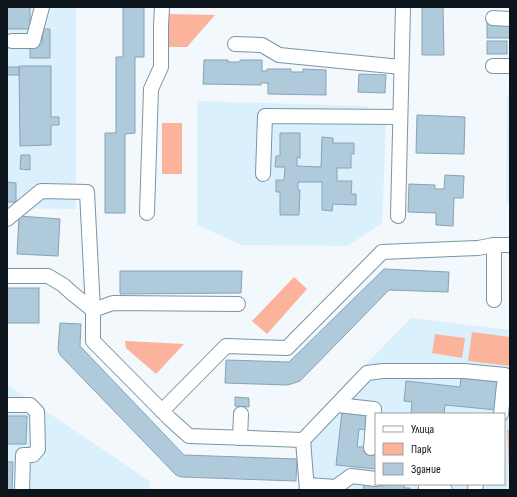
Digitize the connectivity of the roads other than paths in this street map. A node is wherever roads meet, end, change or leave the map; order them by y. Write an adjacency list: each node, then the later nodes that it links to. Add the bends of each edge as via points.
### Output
1 (42, 7): 6 (lane, via 33,41)
2 (162, 7): 13 (lane, via 161,67 151,89)
3 (403, 7): 10 (lane)
4 (493, 18): 5 (lane)
5 (510, 19)
6 (12, 41)
7 (235, 44): 10 (lane, via 262,45 279,55)
8 (493, 66): 9 (lane)
9 (510, 66)
10 (401, 67): 11 (lane)
11 (400, 117): 12 (lane, via 265,116); 14 (lane)
12 (263, 174)
13 (147, 213)
14 (398, 216)
15 (7, 219): 21 (lane, via 41,191 87,192)
16 (494, 245): 17 (lane); 19 (lane); 24 (lane, via 382,252 287,348 226,346)
17 (510, 245)
18 (7, 276): 21 (lane, via 48,276)
19 (494, 300)
20 (238, 304): 21 (lane, via 113,303)
21 (93, 310): 24 (lane, via 93,342)
22 (7, 405): 33 (lane, via 30,405 37,412 38,449 33,455 23,455)
23 (337, 405): 25 (lane, via 367,373 464,371 505,375); 28 (lane); 29 (lane, via 374,409)
24 (162, 411): 27 (lane, via 189,436)
25 (501, 413)
26 (241, 414): 27 (lane)
27 (240, 438): 28 (lane)
28 (303, 440): 31 (lane)
29 (371, 448)
30 (375, 479): 31 (lane, via 351,476 336,487)
31 (307, 488)
32 (426, 488): 34 (lane)
33 (22, 490)
34 (445, 490)

